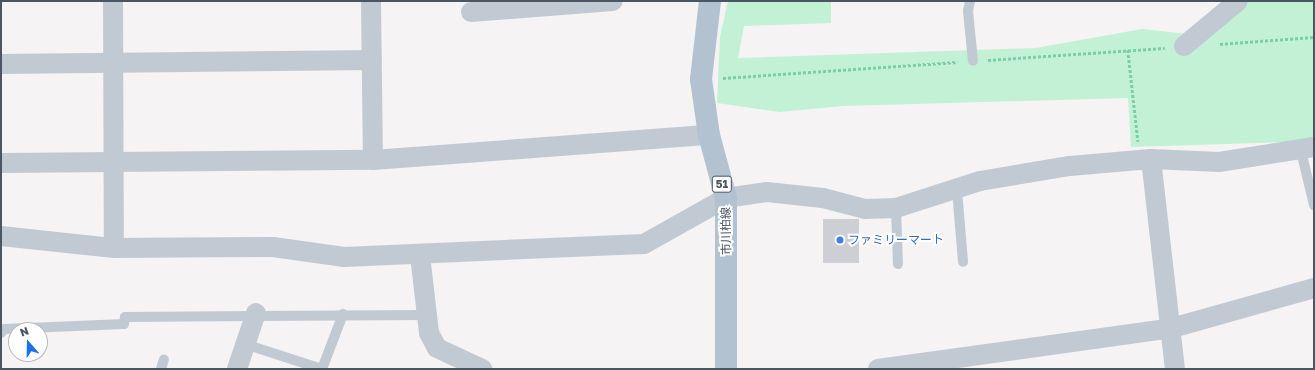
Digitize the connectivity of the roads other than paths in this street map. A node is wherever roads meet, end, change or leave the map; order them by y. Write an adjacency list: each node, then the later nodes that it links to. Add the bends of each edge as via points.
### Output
1 (113, 1): 11 (street)
2 (371, 1): 9 (street)
3 (613, 1): 7 (street)
4 (710, 1): 13 (main road, 市川柏線 / 51, via 700,79)
5 (970, 1): 10 (lane, via 968,11)
6 (1238, 1): 8 (street)
7 (472, 12)
8 (1184, 46)
9 (372, 60): 11 (street); 16 (street)
10 (973, 60)
11 (114, 63): 12 (street); 17 (street)
12 (1, 64)
13 (709, 135): 16 (street); 20 (main road, 市川柏線 / 51)
14 (1308, 149): 15 (street, via 1219,162); 21 (lane)
15 (1146, 159): 19 (street, via 987,180); 32 (street)
16 (374, 160): 17 (street)
17 (116, 162): 18 (street); 24 (street)
18 (1, 163)
19 (956, 190): 22 (street); 26 (lane)
20 (726, 198): 22 (street, via 766,192 824,198 865,209); 25 (street, via 644,244); 38 (main road, 市川柏線 / 51)
21 (1314, 205)
22 (896, 208): 27 (lane)
23 (1, 236): 24 (street)
24 (114, 248): 25 (street, via 274,247 344,257)
25 (420, 255): 31 (street)
26 (963, 262)
27 (898, 264)
28 (1314, 288): 32 (street)
29 (256, 314): 30 (lane); 33 (lane, via 125,317 124,324 4,328); 34 (street)
30 (343, 314): 31 (lane); 34 (lane, via 322,369)
31 (427, 315): 37 (street, via 429,333 437,348)
32 (1172, 328): 35 (street); 40 (street)
33 (1, 333)
34 (245, 344): 36 (street)
35 (930, 365): 39 (street)
36 (237, 369)
37 (482, 369)
38 (726, 369)
39 (878, 369)
40 (1176, 369)

